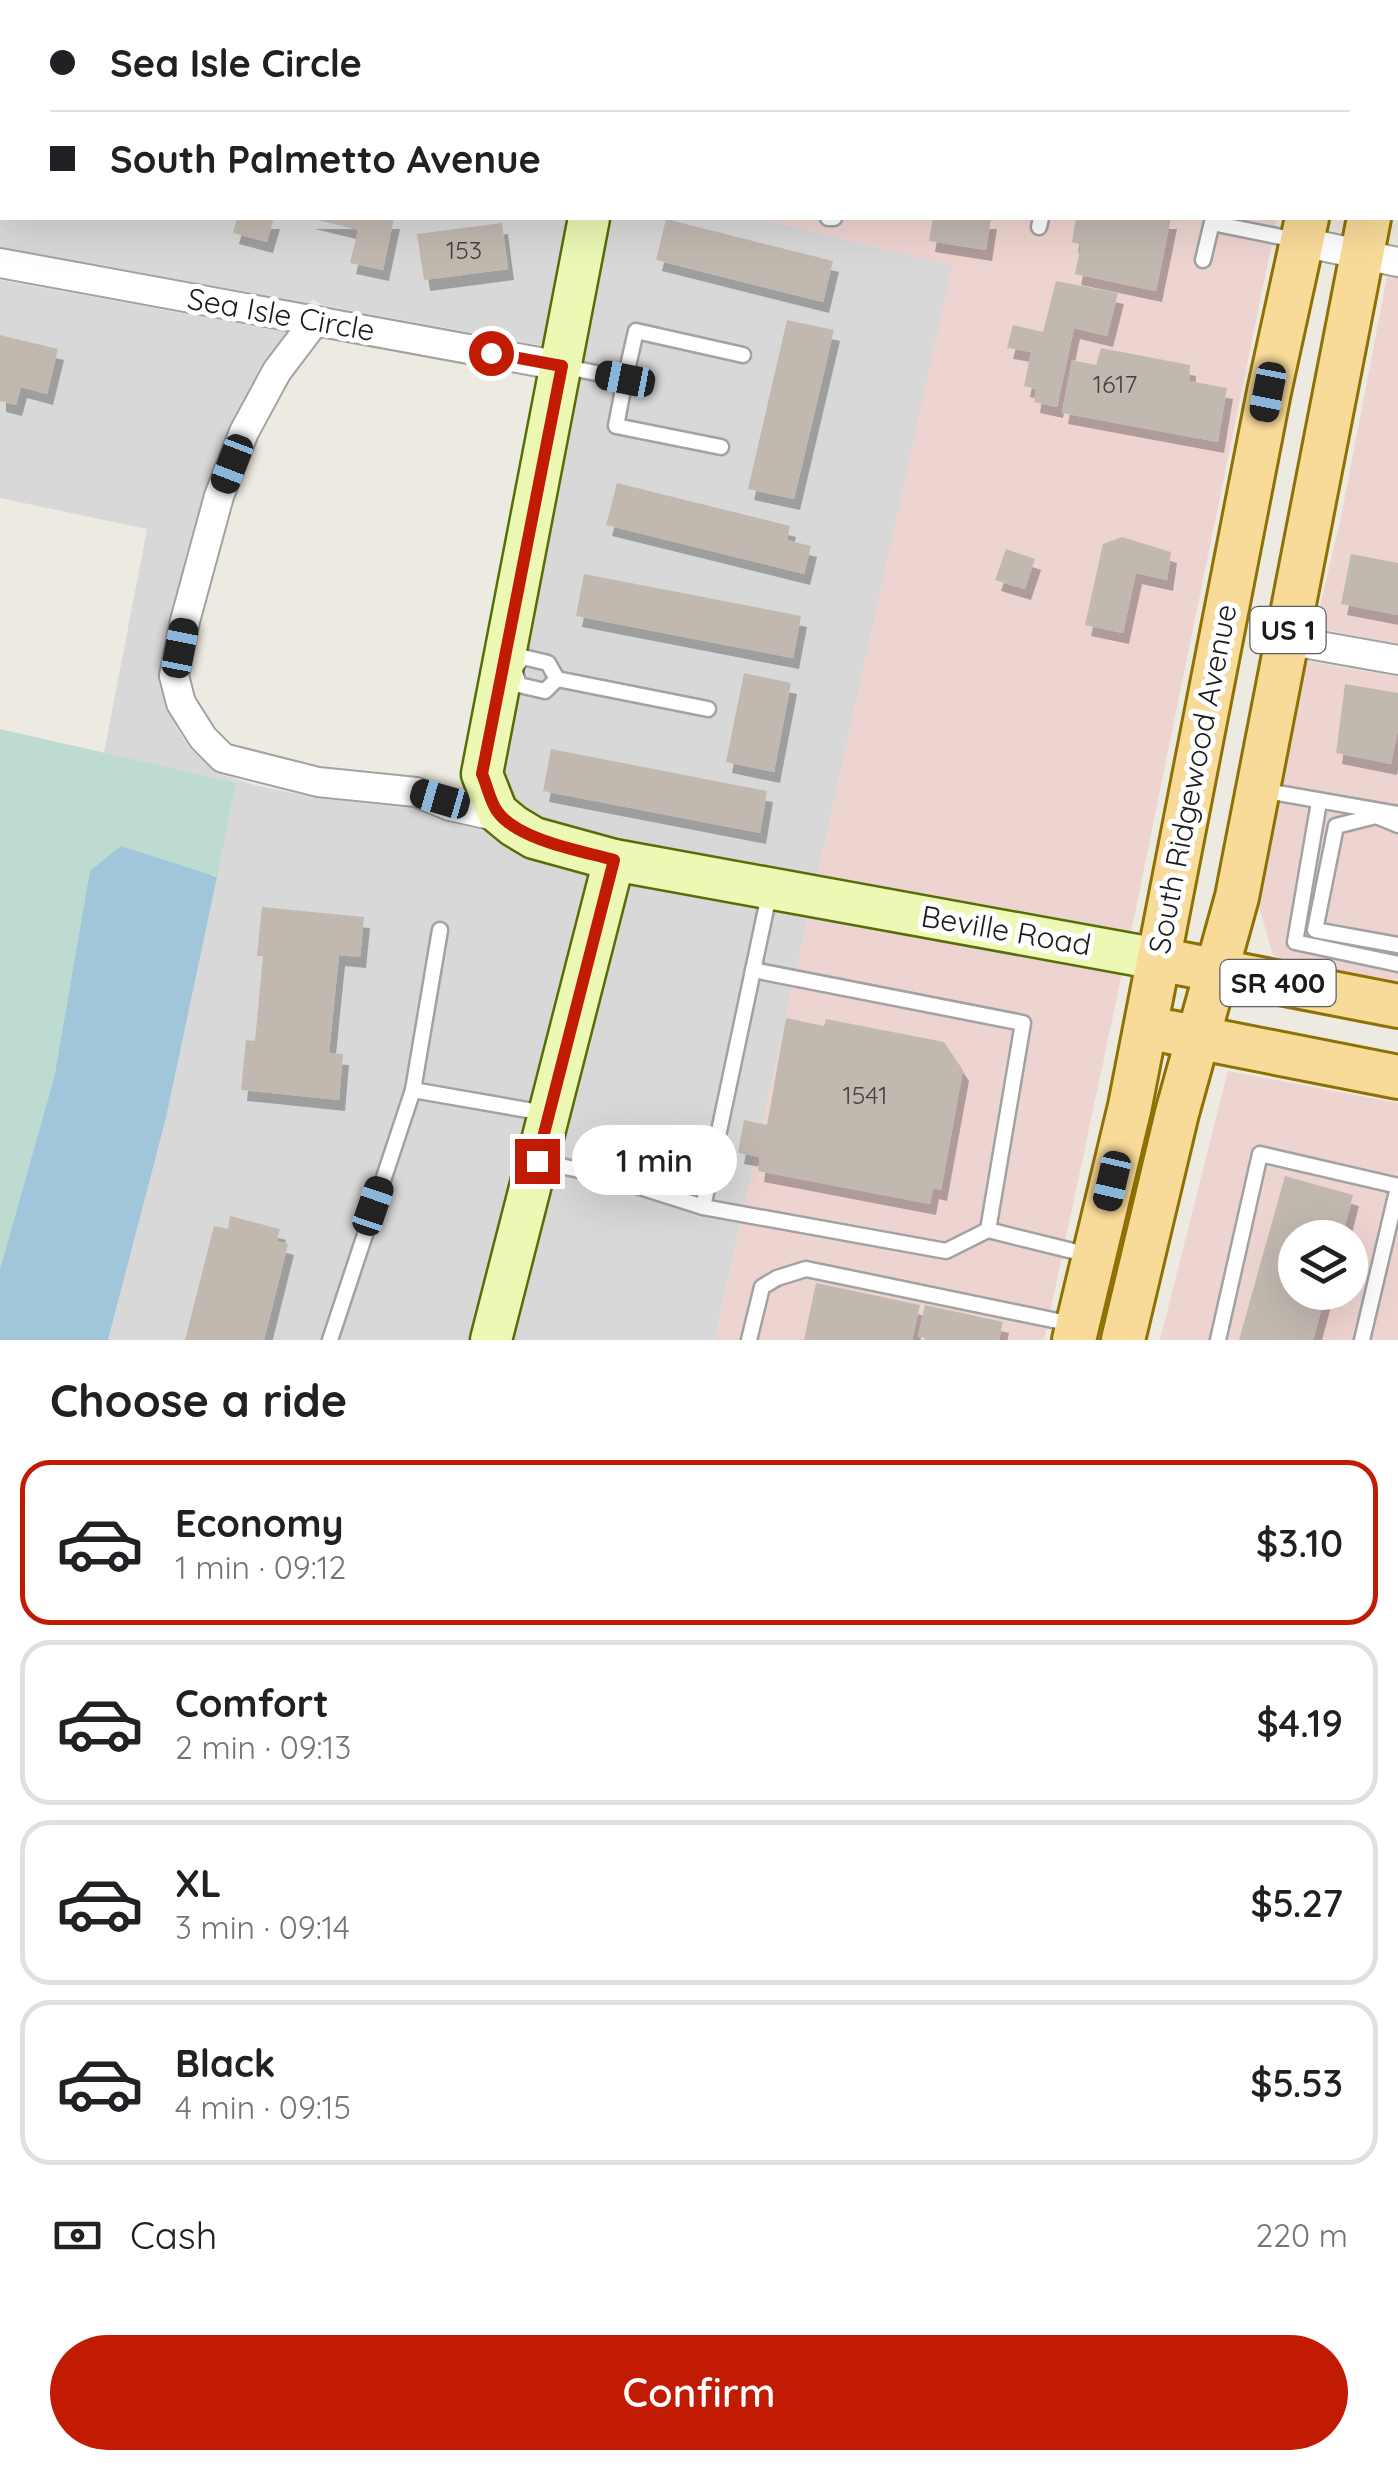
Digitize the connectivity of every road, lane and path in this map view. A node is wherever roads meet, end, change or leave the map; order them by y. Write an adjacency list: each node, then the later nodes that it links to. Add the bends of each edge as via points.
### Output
1 (589, 220): 9 (street)
2 (1213, 220): 3 (lane); 5 (lane)
3 (1304, 230): 4 (street); 26 (main road, South Ridgewood Avenue / US 1)
4 (1376, 245): 12 (main road, South Ridgewood Avenue / US 1)
5 (1203, 260)
6 (0, 263): 7 (street, Sea Isle Circle)
7 (315, 321): 9 (street, Sea Isle Circle); 20 (street, via 244,432 219,496 174,676 181,703 223,758 318,782 416,792)
8 (743, 355): 10 (lane, via 636,332)
9 (562, 366): 10 (lane); 14 (street)
10 (625, 379): 11 (lane, via 616,426)
11 (722, 447)
12 (1286, 640): 13 (street); 17 (main road, South Ridgewood Avenue / US 1)
13 (1398, 660)
14 (508, 668): 15 (lane, via 523,658 536,660 548,663); 15 (lane, via 519,685 545,690); 20 (street, via 482,774)
15 (557, 679): 16 (lane)
16 (708, 709)
17 (1257, 790): 18 (lane); 29 (main road, South Ridgewood Avenue / US 1)
18 (1319, 802): 19 (lane); 27 (lane, via 1295,942)
19 (1398, 814)
20 (504, 818): 22 (street, Beville Road, via 534,838)
21 (1398, 825): 25 (lane, via 1376,816 1336,826 1315,930)
22 (614, 860): 23 (street, Beville Road); 35 (street)
23 (770, 888): 26 (street, Beville Road); 28 (lane)
24 (440, 930): 34 (lane)
25 (1398, 945)
26 (1158, 959): 29 (main road, Beville Road / SR 400); 31 (main road, South Ridgewood Avenue / US 1)
27 (1398, 964)
28 (753, 970): 38 (lane); 39 (lane, via 1023,1022)
29 (1216, 971): 30 (main road, Beville Road / SR 400); 32 (main road, South Ridgewood Avenue / US 1)
30 (1398, 1006)
31 (1145, 1026): 32 (main road, SR 400); 40 (main road, South Ridgewood Avenue / US 1)
32 (1197, 1040): 33 (main road, SR 400); 45 (main road, South Ridgewood Avenue / US 1)
33 (1398, 1078)
34 (413, 1090): 35 (lane); 42 (lane)
35 (549, 1114): 36 (street)
36 (537, 1161): 38 (lane); 43 (street)
37 (1398, 1186): 46 (lane, via 1260,1154); 47 (lane)
38 (703, 1207): 39 (lane, via 946,1251)
39 (988, 1230): 40 (lane)
40 (1094, 1256): 41 (main road, South Ridgewood Avenue / US 1)
41 (1076, 1332): 44 (lane, via 806,1269 762,1288)
42 (330, 1340)
43 (491, 1340)
44 (749, 1340)
45 (1123, 1340)
46 (1218, 1340)
47 (1362, 1340)

